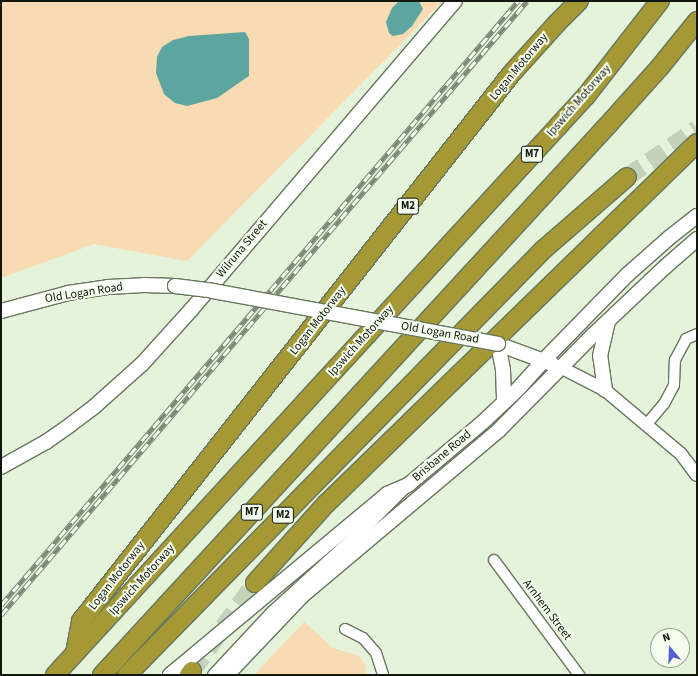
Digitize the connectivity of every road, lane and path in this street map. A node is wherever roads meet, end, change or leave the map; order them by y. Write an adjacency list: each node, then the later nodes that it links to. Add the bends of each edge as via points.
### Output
1 (455, 1): 18 (main road, Wilruna Street, via 142,364 70,425 46,442)
2 (660, 1): 24 (highway, Ipswich Motorway / M7, via 586,96)
3 (578, 2): 24 (highway, Logan Motorway / M2, via 512,73 81,621)
4 (697, 21): 26 (highway, M7, via 660,68 602,132)
5 (697, 143): 22 (highway, via 326,504)
6 (627, 177): 27 (highway, M2, via 543,250)
7 (697, 216): 13 (main road, Brisbane Road, via 639,264)
8 (697, 239): 10 (main road, Brisbane Road, via 665,266)
9 (1, 312): 12 (main road, Old Logan Road, bridge, via 68,293 108,287 175,286 213,291)
10 (608, 322): 14 (main road, Brisbane Road); 15 (main road, via 600,356)
11 (697, 334): 17 (street, via 686,338 675,360 674,384 664,404)
12 (502, 348): 13 (main road, Old Logan Road); 16 (main road)
13 (544, 360): 14 (main road, Old Logan Road); 16 (main road, Brisbane Road)
14 (562, 368): 15 (street, Old Logan Road); 30 (main road, Brisbane Road, via 499,430 302,596)
15 (605, 390): 17 (street, Old Logan Road)
16 (504, 402): 20 (main road, Brisbane Road)
17 (647, 424): 19 (street, Old Logan Road, via 680,454)
18 (1, 467)
19 (697, 475)
20 (408, 485): 28 (main road, Brisbane Road, via 387,494); 29 (street, via 272,613)
21 (494, 560): 32 (street, Arnhem Street)
22 (255, 583)
23 (345, 629): 31 (street, via 363,638 376,652)
24 (75, 652): 25 (highway, Ipswich Motorway)
25 (55, 675)
26 (102, 675)
27 (127, 675)
28 (170, 675)
29 (214, 675)
30 (227, 675)
31 (383, 675)
32 (579, 675)

